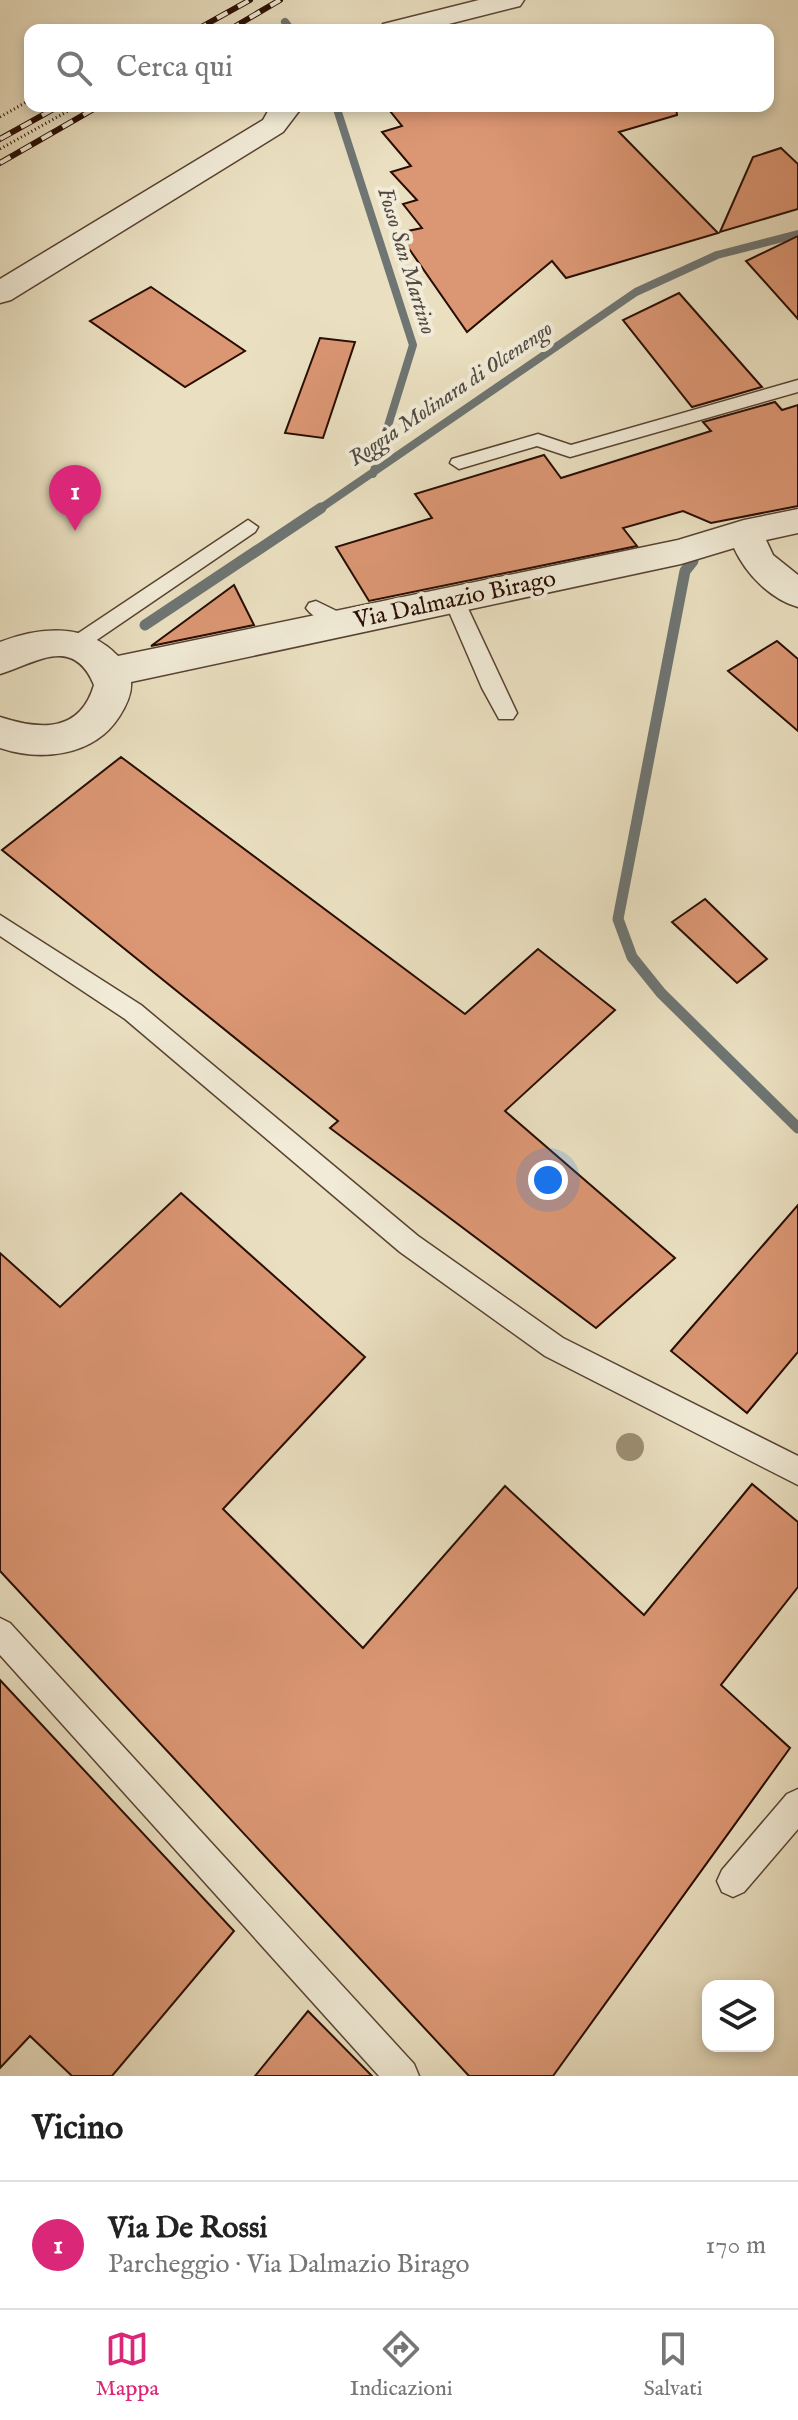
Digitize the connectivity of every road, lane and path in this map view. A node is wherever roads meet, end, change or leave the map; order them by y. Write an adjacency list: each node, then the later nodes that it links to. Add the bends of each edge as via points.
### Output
1 (511, 0): 2 (street)
2 (417, 24)
3 (24, 103): 6 (path)
4 (66, 112): 7 (path)
5 (284, 112): 8 (street, via 273,126)
6 (0, 117)
7 (0, 149)
8 (0, 293)
9 (798, 386): 10 (lane, via 570,451 538,440)
10 (459, 463)
11 (798, 521): 13 (street, Via Dalmazio Birago)
12 (248, 527): 16 (lane)
13 (744, 532): 14 (street, via 759,563); 15 (street, Via Dalmazio Birago, via 681,552)
14 (798, 594)
15 (454, 600): 18 (street, Via Dalmazio Birago, via 330,615); 19 (lane)
16 (75, 645): 17 (street, via 41,643); 18 (street, via 102,660)
17 (0, 660)
18 (110, 672): 20 (street, via 113,685 105,710 80,732 27,742)
19 (506, 713)
20 (0, 732)
21 (0, 924): 22 (lane, via 133,1012 409,1244 554,1347)
22 (798, 1471)
23 (0, 1633): 26 (lane)
24 (798, 1805): 25 (lane)
25 (733, 1881)
26 (402, 2076)

